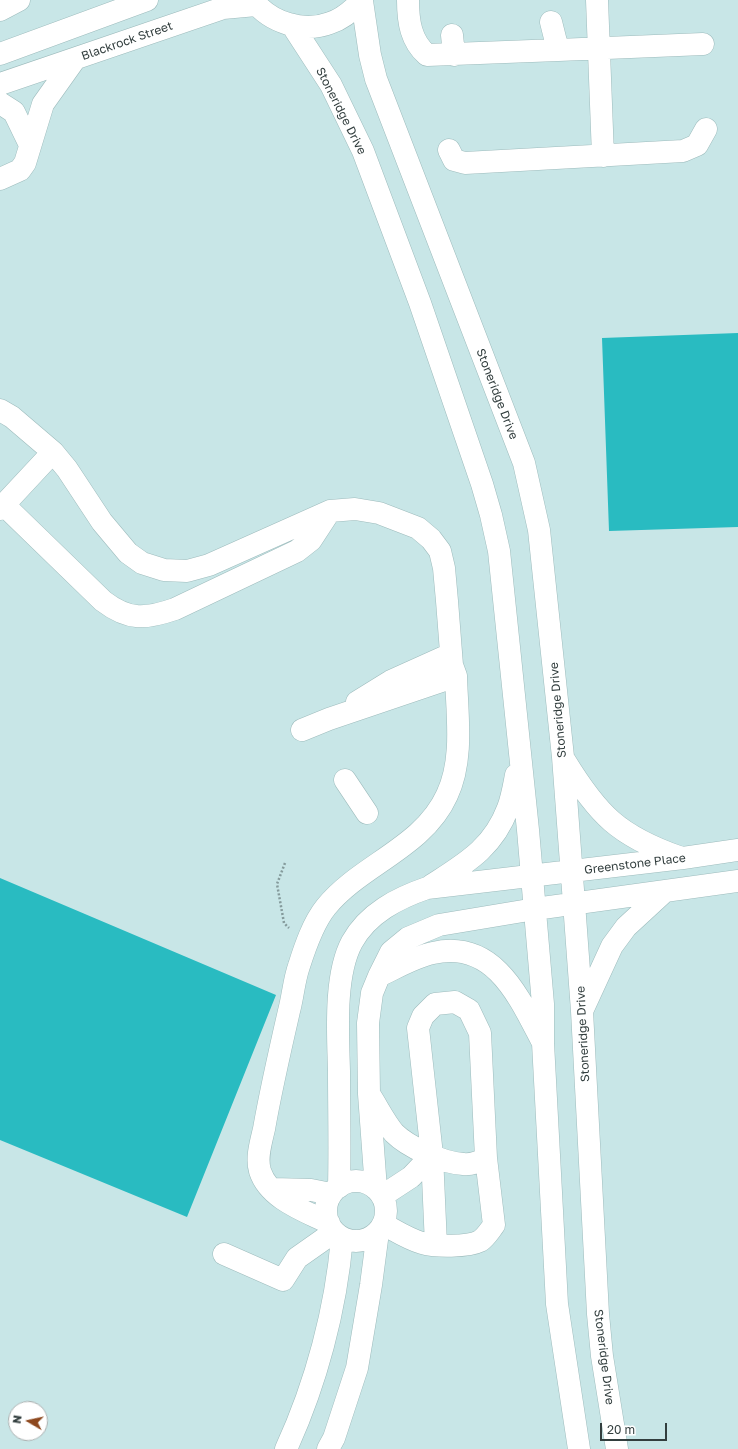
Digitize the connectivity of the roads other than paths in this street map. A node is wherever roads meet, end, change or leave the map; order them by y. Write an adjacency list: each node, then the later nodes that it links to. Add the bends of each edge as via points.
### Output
1 (19, 0): 7 (street)
2 (147, 0): 13 (street)
3 (362, 0): 9 (street, via 348,14 330,23 311,27); 31 (street, Stoneridge Drive, via 376,79 524,463 538,530)
4 (408, 0): 12 (street, via 412,36 427,55 453,45)
5 (597, 0): 11 (street)
6 (255, 2): 9 (street, via 273,18); 14 (street, Blackrock Street, via 223,8)
7 (0, 10)
8 (551, 22): 12 (street)
9 (292, 26): 30 (street, Stoneridge Drive, via 331,84 363,151 420,304 492,514 507,610)
10 (703, 44): 11 (street)
11 (600, 47): 12 (street); 20 (street)
12 (558, 50)
13 (0, 54)
14 (75, 59): 15 (street, Blackrock Street); 18 (street, via 43,104)
15 (0, 84)
16 (0, 103): 18 (street, via 14,112)
17 (706, 129): 20 (street, via 697,145 682,151)
18 (30, 145): 21 (street, via 25,163 20,170)
19 (449, 150): 20 (street, via 454,160 465,163)
20 (603, 156)
21 (0, 180)
22 (0, 410): 23 (street, via 29,430)
23 (53, 452): 24 (street); 25 (street, via 102,522 128,553 142,563 164,570 187,571 209,564)
24 (2, 507): 25 (street, via 104,601 115,610 136,617 157,615 175,609 297,551 311,540)
25 (330, 511): 26 (street, via 355,510 379,513 418,528 431,539 440,551 444,568)
26 (451, 654): 27 (street); 28 (street, via 390,681)
27 (456, 676): 28 (street); 49 (street, via 458,752 455,772 447,795 423,830 341,892 325,908 312,929 299,967 259,1158 264,1180)
28 (328, 719): 29 (street)
29 (302, 730)
30 (520, 757): 37 (street, Stoneridge Drive); 39 (street, via 509,806 491,840 478,854)
31 (563, 757): 35 (street, via 603,815 640,841); 36 (street, Stoneridge Drive)
32 (345, 780): 33 (street)
33 (367, 813)
34 (738, 850): 35 (street, Greenstone Place)
35 (683, 858): 36 (street, Greenstone Place)
36 (572, 871): 37 (street, Greenstone Place); 41 (street, Stoneridge Drive)
37 (532, 876): 39 (street, Greenstone Place); 42 (street, Stoneridge Drive)
38 (738, 882): 40 (street)
39 (427, 888): 50 (street, via 404,896 382,908 352,941 347,957 340,986 338,1018 340,1153)
40 (664, 892): 41 (street); 44 (street, via 626,927 612,946)
41 (574, 903): 42 (street); 44 (street, Stoneridge Drive)
42 (535, 909): 43 (street, via 439,925 422,931 408,938 391,952); 45 (street, Stoneridge Drive, via 543,1004)
43 (379, 976): 45 (street, via 409,961 448,950 480,958 507,980); 46 (street, via 372,993 368,1023)
44 (582, 1011): 59 (street, Stoneridge Drive, via 598,1314)
45 (543, 1043): 58 (street, Stoneridge Drive, via 557,1304)
46 (369, 1094): 47 (street, via 394,1133); 51 (street)
47 (432, 1155): 48 (street, via 447,1162 464,1165); 48 (street, via 418,1028 423,1016 435,1004 455,1002 469,1010 480,1033); 51 (street, via 411,1177); 54 (street)
48 (486, 1158): 54 (street, via 494,1224 480,1241 458,1246)
49 (272, 1189): 50 (street); 53 (street)
50 (335, 1190): 51 (street, via 348,1182 358,1181); 53 (street, via 327,1203 326,1214)
51 (379, 1192): 52 (street, via 386,1214)
52 (381, 1228): 53 (street, via 370,1238 361,1241 352,1241); 54 (street, via 423,1244); 57 (street, via 357,1368)
53 (335, 1231): 55 (street, via 297,1258 282,1280); 56 (street, via 339,1278 326,1334 296,1428)
54 (436, 1245)
55 (224, 1254)
56 (286, 1449)
57 (328, 1449)
58 (579, 1449)
59 (617, 1449)

